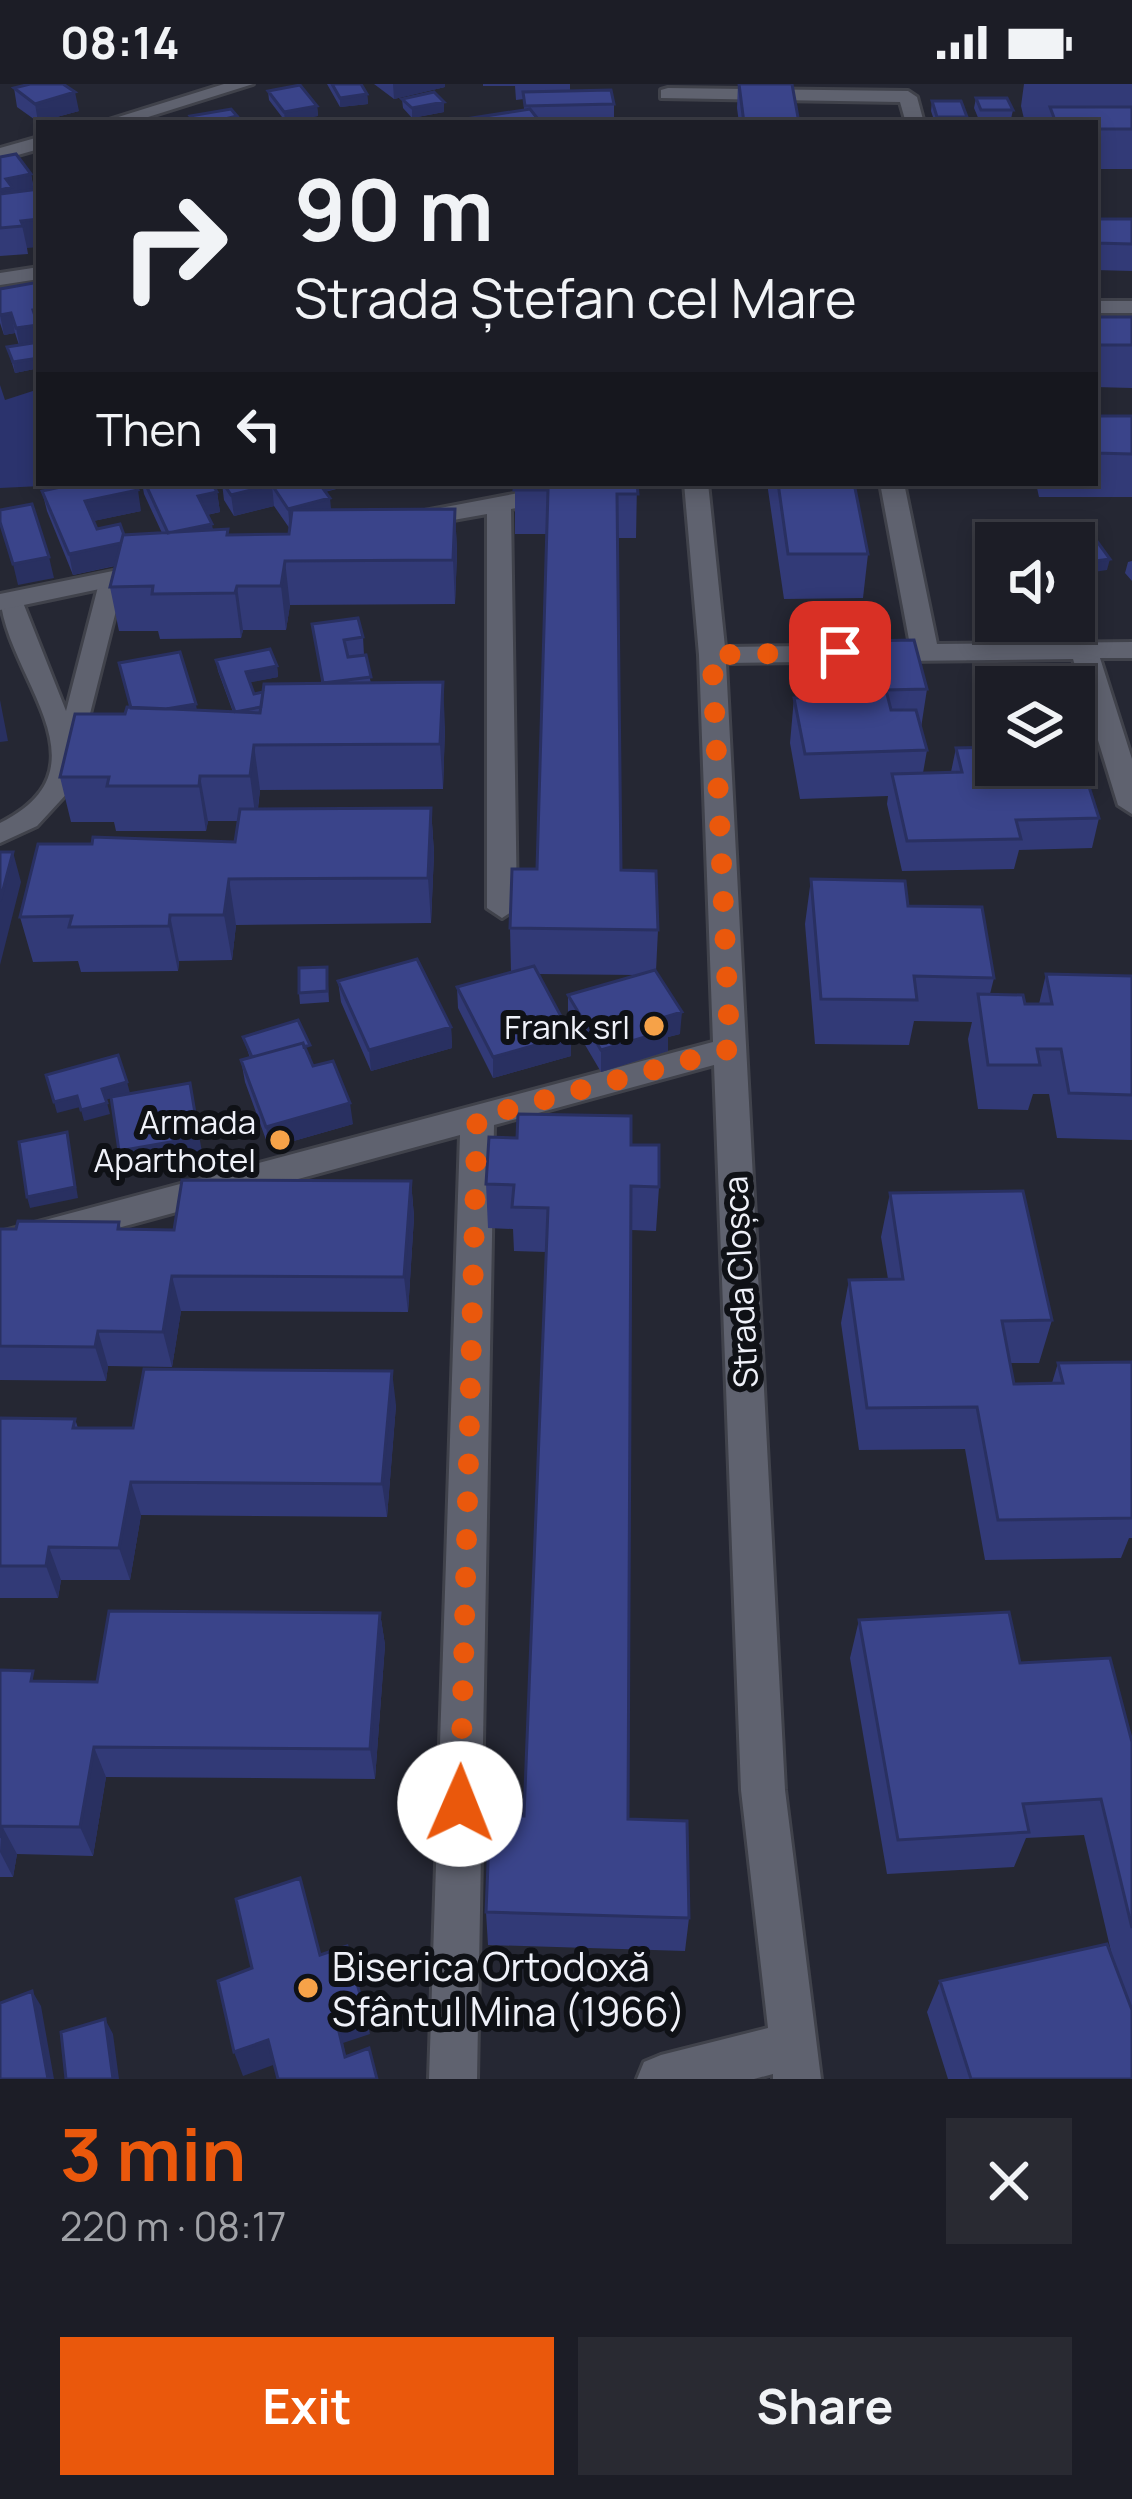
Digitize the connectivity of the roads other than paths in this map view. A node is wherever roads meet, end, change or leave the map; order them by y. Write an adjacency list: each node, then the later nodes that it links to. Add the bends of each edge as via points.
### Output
1 (244, 84): 3 (street)
2 (668, 89): 4 (street); 5 (street, via 908,97)
3 (118, 120)
4 (669, 120)
5 (915, 120)
6 (36, 144): 7 (street)
7 (0, 154)
8 (36, 273): 9 (street)
9 (0, 279)
10 (1098, 307): 11 (street)
11 (1132, 307)
12 (593, 486): 15 (street)
13 (697, 486): 23 (street, Strada Cloșca)
14 (893, 486): 22 (street)
15 (499, 503): 16 (street); 27 (street)
16 (386, 525)
17 (181, 566): 18 (street)
18 (112, 579): 19 (street); 24 (lane)
19 (5, 601): 24 (lane)
20 (1084, 650): 21 (street); 22 (street); 25 (street)
21 (1132, 650)
22 (926, 651): 23 (street)
23 (712, 655): 28 (street, Strada Cloșca)
24 (68, 747): 26 (lane, via 58,789 28,820)
25 (1132, 805)
26 (0, 834)
27 (502, 908)
28 (730, 1049): 29 (street); 31 (street, Strada Cloșca, via 763,1790)
29 (477, 1118): 30 (street); 32 (street)
30 (0, 1246)
31 (794, 2063): 33 (street)
32 (453, 2079)
33 (661, 2079)

